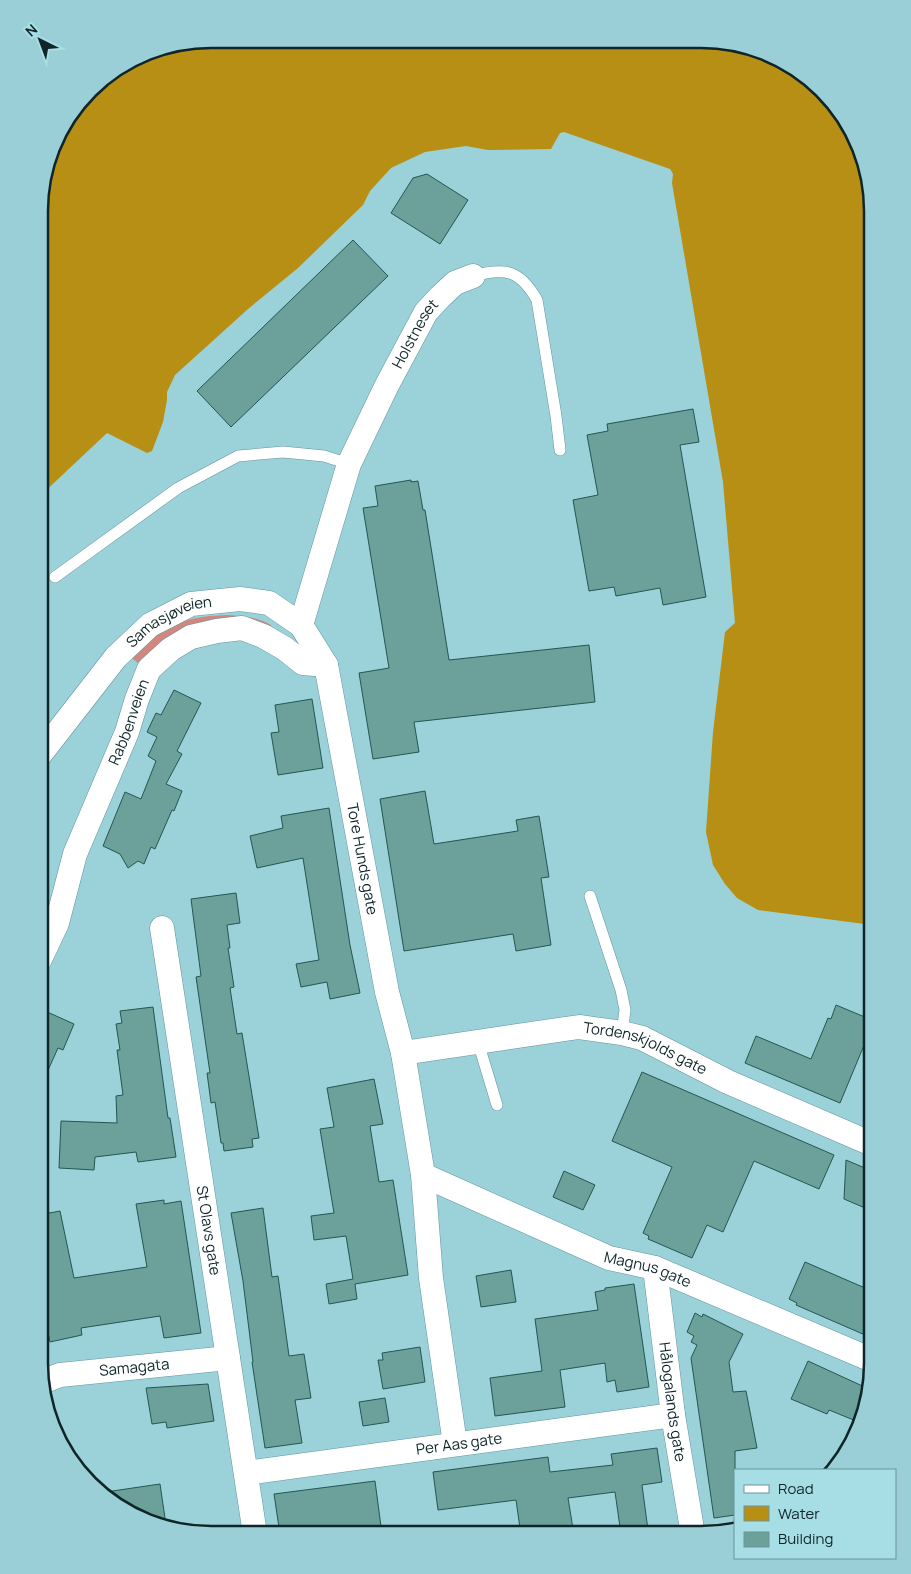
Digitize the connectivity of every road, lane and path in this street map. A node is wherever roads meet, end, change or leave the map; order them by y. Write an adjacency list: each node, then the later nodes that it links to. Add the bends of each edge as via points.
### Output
1 (473, 276): 2 (lane, Holstneset, via 490,271 510,272 528,284 537,300); 3 (street, Holstneset, via 455,284 426,312)
2 (560, 450)
3 (349, 464): 4 (lane, via 324,456 283,452 238,456 178,488); 5 (street, Holstneset)
4 (55, 577)
5 (301, 625): 6 (street, Samasjøveien); 7 (street, Samasjøveien, via 269,603 240,598 190,604 150,625 116,657)
6 (326, 665): 10 (street, Rabbenveien, via 303,663 264,636 242,628 191,637 171,648 149,669 127,732 75,854 57,923); 13 (street, Tore Hunds gate, via 387,992)
7 (48, 746)
8 (590, 896): 11 (lane, via 621,990 625,1010)
9 (162, 928): 19 (street, St Olavs gate)
10 (48, 942)
11 (622, 1033): 12 (street, Tordenskjolds gate, via 580,1028); 15 (street, Tordenskjolds gate, via 642,1038 728,1082)
12 (478, 1042): 13 (street, Tordenskjolds gate); 14 (lane)
13 (403, 1053): 16 (street, Tore Hunds gate)
14 (497, 1105)
15 (863, 1140)
16 (423, 1176): 17 (street, Magnus gate, via 609,1258); 22 (street, Tore Hunds gate, via 431,1278)
17 (655, 1268): 18 (street, Magnus gate); 21 (street, Hålogalands gate)
18 (863, 1356)
19 (228, 1358): 20 (street, Samagata, via 60,1375); 23 (street, St Olavs gate)
20 (49, 1379)
21 (673, 1415): 22 (street, Per Aas gate); 25 (street, Hålogalands gate)
22 (455, 1444): 23 (street, Per Aas gate)
23 (246, 1473): 24 (street, St Olavs gate)
24 (254, 1526)
25 (692, 1526)

